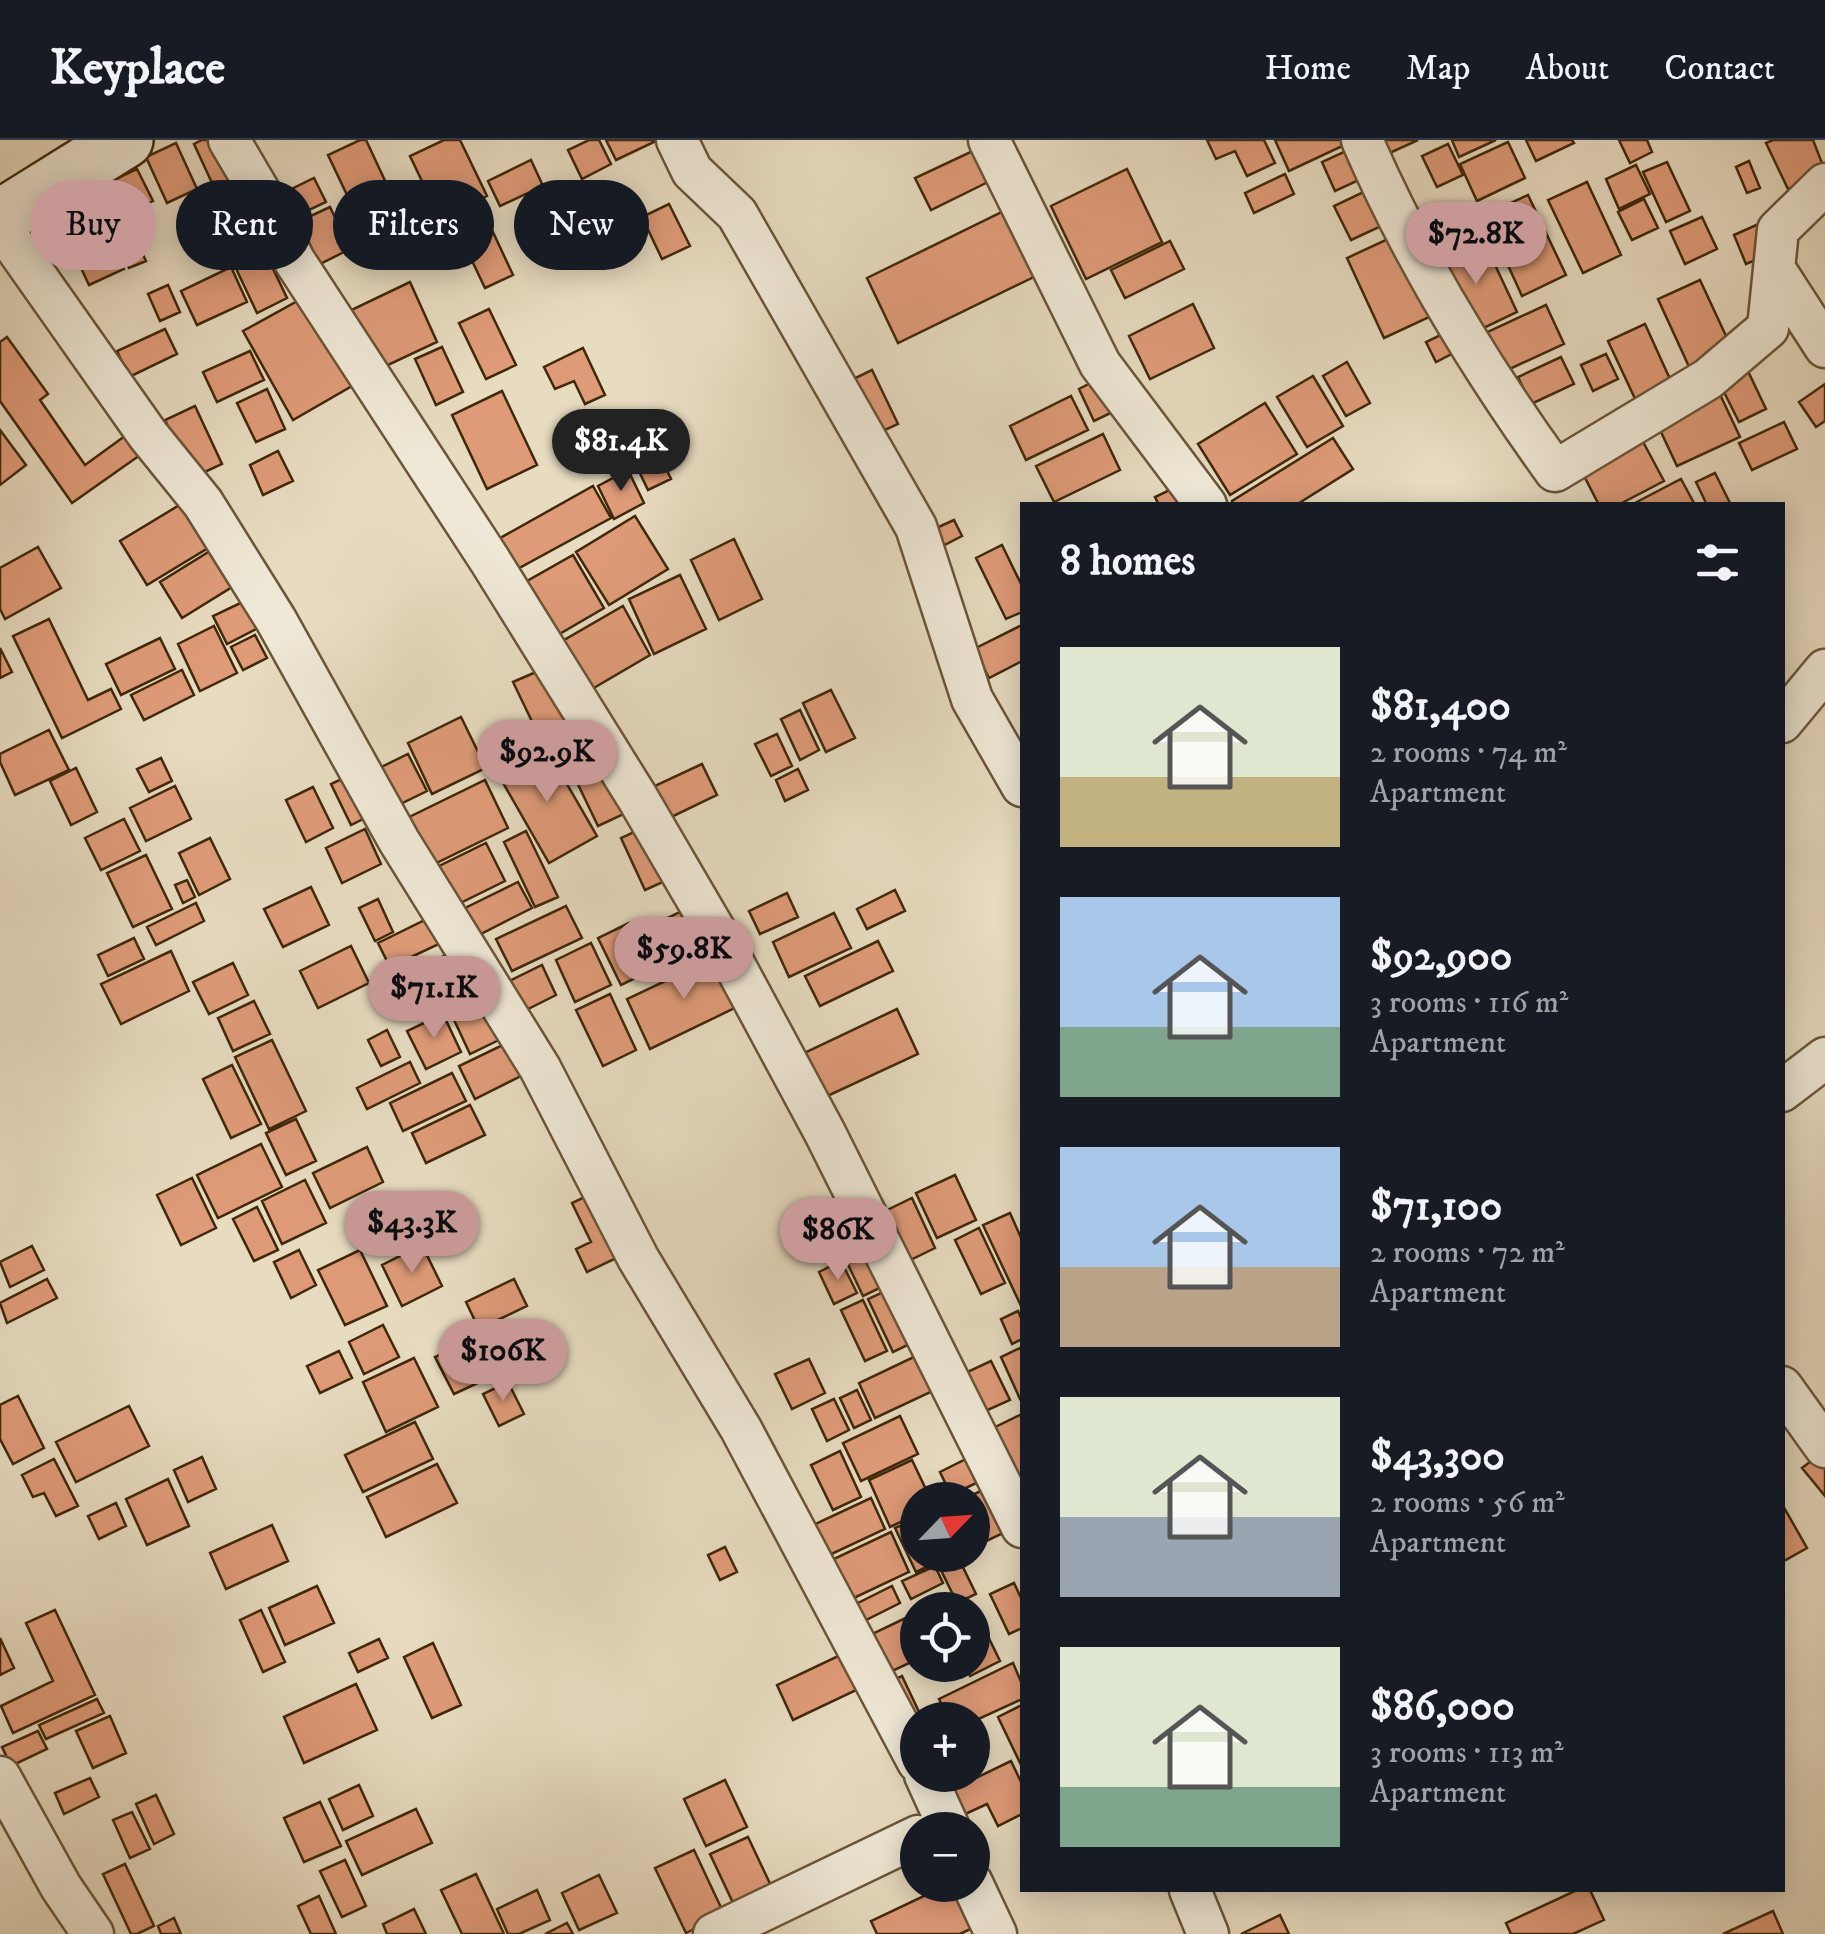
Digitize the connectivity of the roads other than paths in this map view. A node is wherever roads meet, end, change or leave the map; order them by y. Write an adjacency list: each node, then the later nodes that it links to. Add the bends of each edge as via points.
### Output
1 (125, 140): 7 (street)
2 (229, 140): 18 (street, via 294,260 489,559 727,951)
3 (677, 140): 13 (street, via 692,171 737,214 916,526 972,699)
4 (989, 140): 10 (street, via 1100,364)
5 (1362, 140): 8 (street, via 1443,301 1555,471 1708,379 1768,328)
6 (1825, 184): 8 (street, via 1778,230)
7 (0, 221): 19 (street, via 203,503 276,620 399,840 540,1068)
8 (1774, 268): 9 (street)
9 (1825, 347)
10 (1203, 502)
11 (1825, 670): 12 (street)
12 (1785, 718)
13 (1020, 783)
14 (1825, 1058): 15 (street)
15 (1785, 1090)
16 (1785, 1390): 17 (street)
17 (1825, 1448)
18 (1020, 1523)
19 (900, 1728)
20 (0, 1777): 24 (street)
21 (900, 1847): 25 (street)
22 (1191, 1892): 27 (street)
23 (981, 1902): 26 (street)
24 (93, 1934)
25 (714, 1934)
26 (996, 1934)
27 (1208, 1934)

